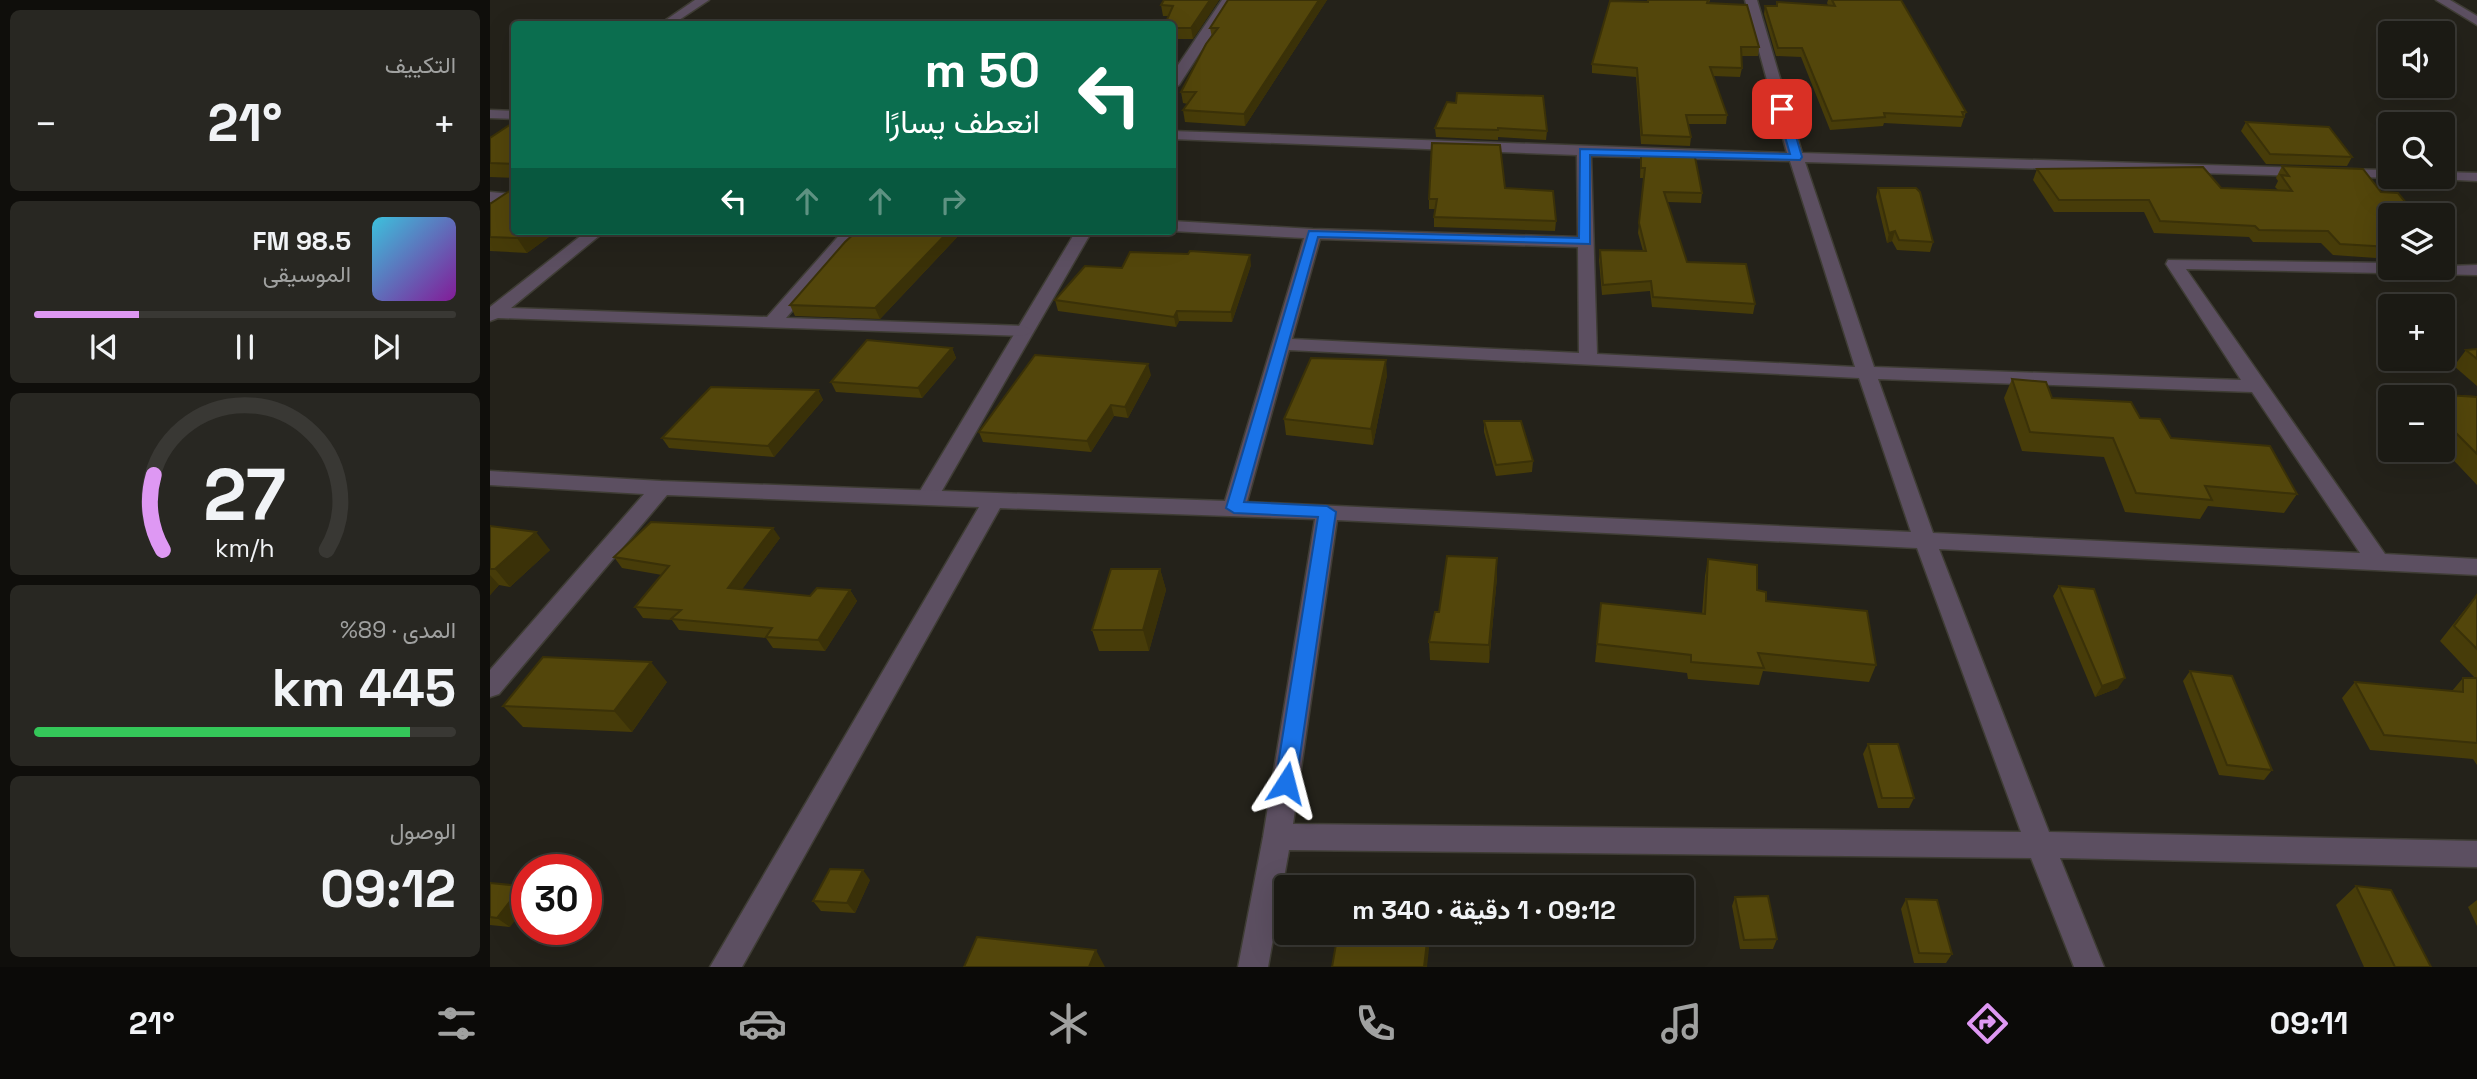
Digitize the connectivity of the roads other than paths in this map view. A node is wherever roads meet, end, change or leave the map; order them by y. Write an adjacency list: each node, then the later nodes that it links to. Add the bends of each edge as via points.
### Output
1 (703, 0): 5 (street)
2 (1228, 0): 7 (street)
3 (1751, 0): 12 (street)
4 (2442, 0): 6 (street)
5 (671, 21)
6 (2477, 21)
7 (1176, 79)
8 (490, 114): 9 (street)
9 (511, 115)
10 (1176, 135): 11 (street)
11 (1584, 152): 12 (street); 23 (street)
12 (1796, 157): 13 (street); 31 (street)
13 (2378, 174)
14 (2455, 176): 15 (street)
15 (2477, 177)
16 (490, 197): 17 (street)
17 (511, 198)
18 (1176, 226): 19 (street)
19 (1313, 234): 23 (street); 29 (street)
20 (592, 235): 26 (street)
21 (848, 235): 27 (street)
22 (1082, 235): 28 (street)
23 (1586, 242): 30 (street)
24 (2174, 264): 25 (street); 31 (street, via 2255,386); 39 (street)
25 (2477, 270)
26 (492, 314): 27 (street)
27 (773, 321): 28 (street)
28 (1024, 331): 34 (street)
29 (1281, 344): 30 (street); 36 (street)
30 (1588, 359): 31 (street)
31 (1869, 373): 38 (street)
32 (490, 478): 33 (street)
33 (661, 488): 34 (street); 41 (street)
34 (928, 496): 35 (street)
35 (995, 498): 36 (street); 45 (street)
36 (1234, 508): 37 (street)
37 (1327, 512): 38 (street); 42 (street)
38 (1926, 542): 39 (street); 43 (street)
39 (2378, 562): 40 (street)
40 (2477, 567)
41 (490, 687)
42 (1277, 837): 43 (street); 46 (street)
43 (2039, 845): 44 (street); 47 (street)
44 (2477, 854)
45 (725, 967)
46 (1253, 967)
47 (2089, 967)

